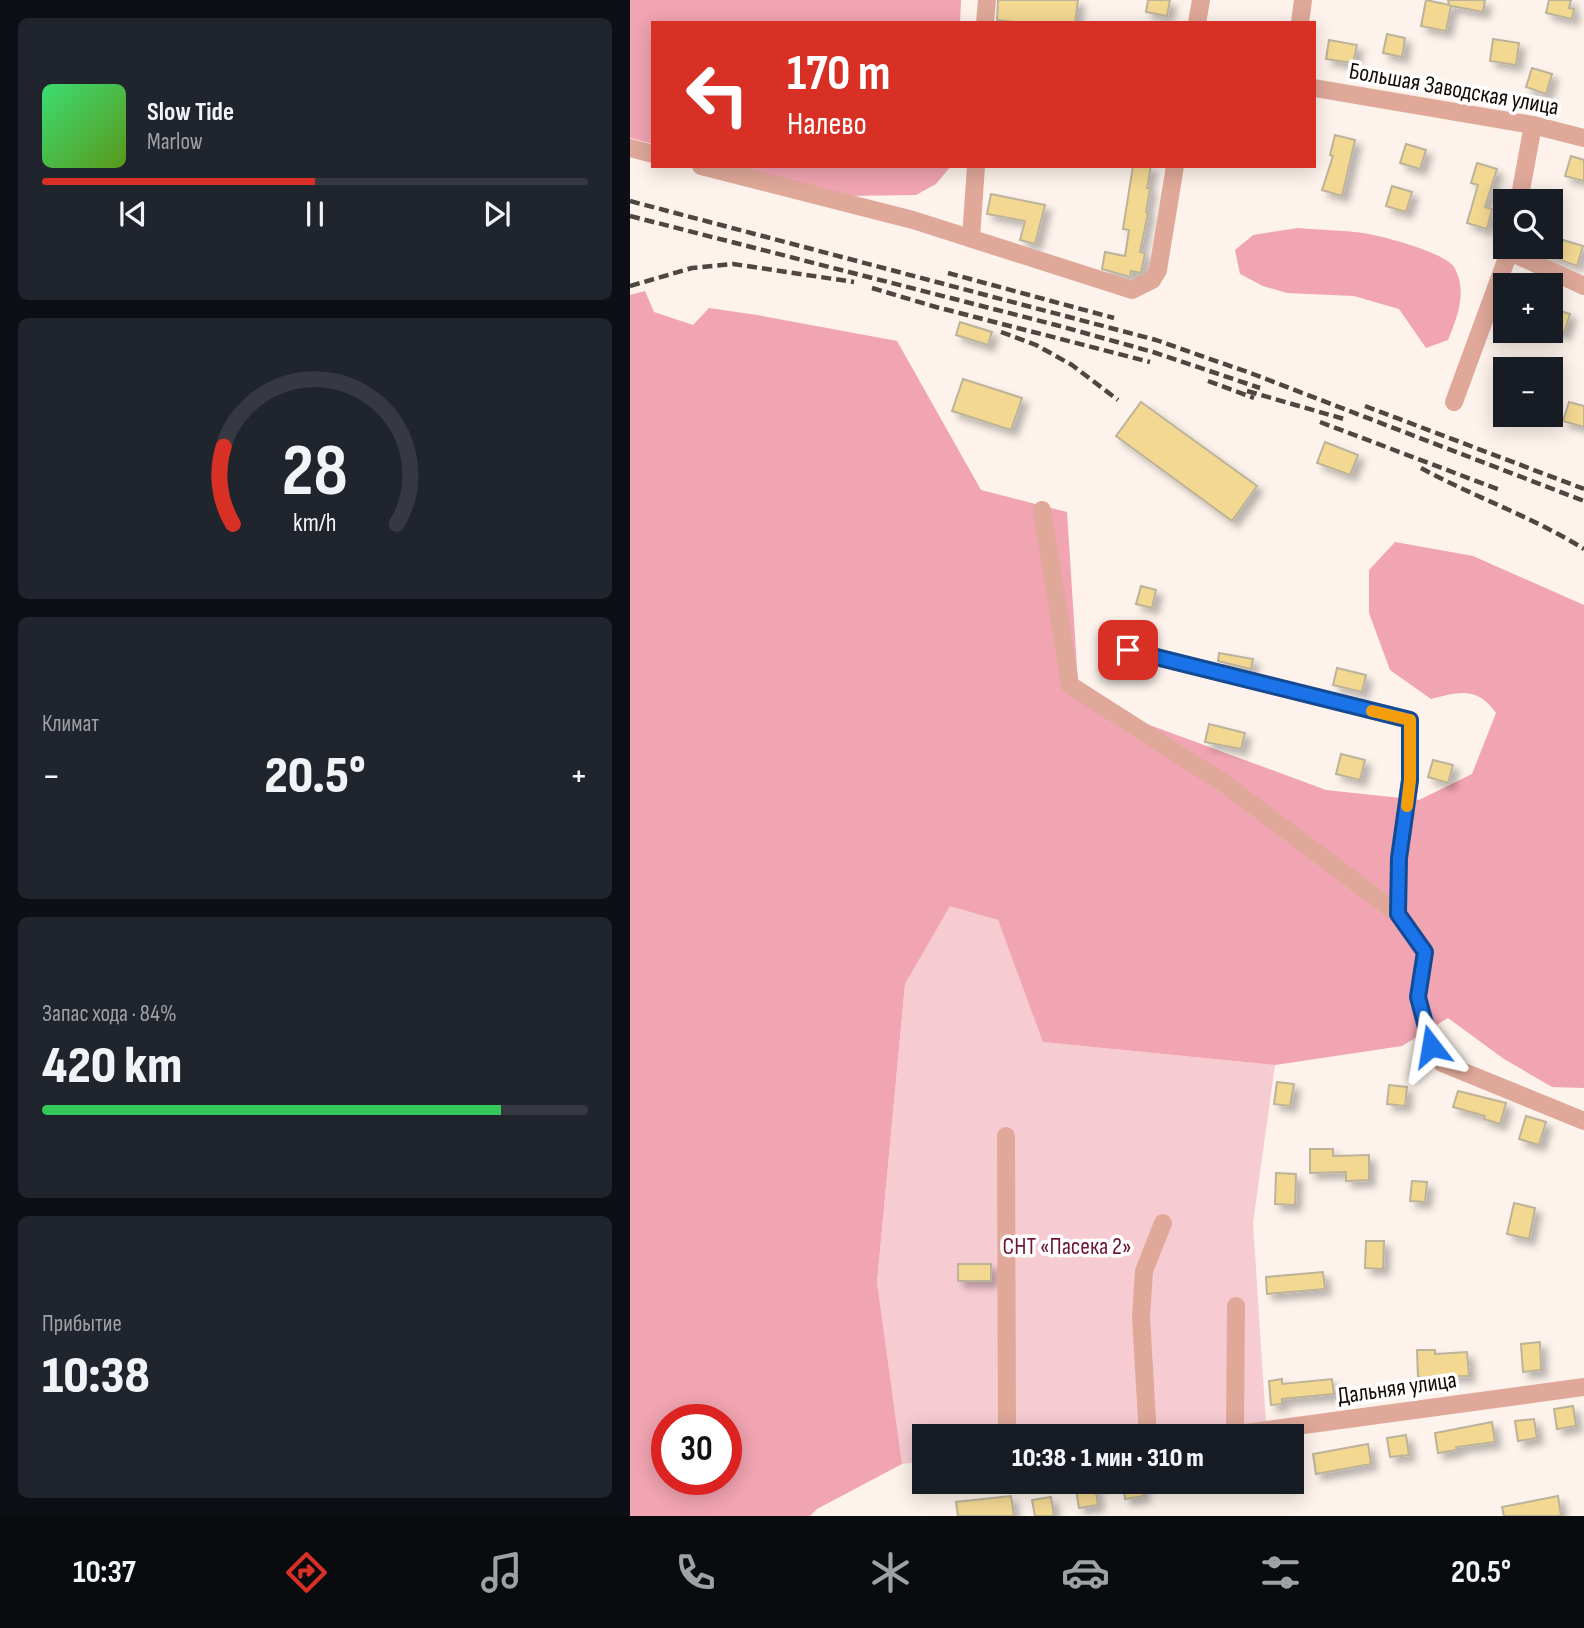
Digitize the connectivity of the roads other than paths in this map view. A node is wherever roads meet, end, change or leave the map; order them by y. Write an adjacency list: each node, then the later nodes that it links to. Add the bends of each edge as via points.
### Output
1 (987, 0): 4 (street)
2 (1201, 0): 5 (street)
3 (1303, 0): 6 (street)
4 (985, 21)
5 (1198, 21)
6 (1300, 21)
7 (1316, 88): 8 (street, Большая Заводская улица)
8 (1533, 125): 9 (street, Большая Заводская улица); 15 (street)
9 (1584, 138)
10 (630, 148): 11 (street)
11 (651, 153)
12 (709, 168): 16 (street)
13 (976, 168): 16 (street)
14 (1175, 168): 16 (street, via 1158,271 1152,280 1132,290)
15 (1521, 189)
16 (971, 237)
17 (1507, 259): 20 (street)
18 (1528, 259): 19 (street)
19 (1584, 286)
20 (1454, 402)
21 (1042, 510): 23 (street, via 1070,685 1225,784)
22 (1128, 650): 23 (street, via 1410,720 1410,780 1399,858)
23 (1398, 914): 24 (street, via 1425,952 1418,997 1431,1046 1442,1063)
24 (1584, 1121)
25 (1006, 1136): 29 (street)
26 (1163, 1223): 30 (street, via 1144,1271 1141,1317)
27 (1236, 1306): 31 (street)
28 (1584, 1387): 32 (street, Дальняя улица)
29 (1007, 1424)
30 (1147, 1424)
31 (1235, 1424)
32 (1304, 1425)

